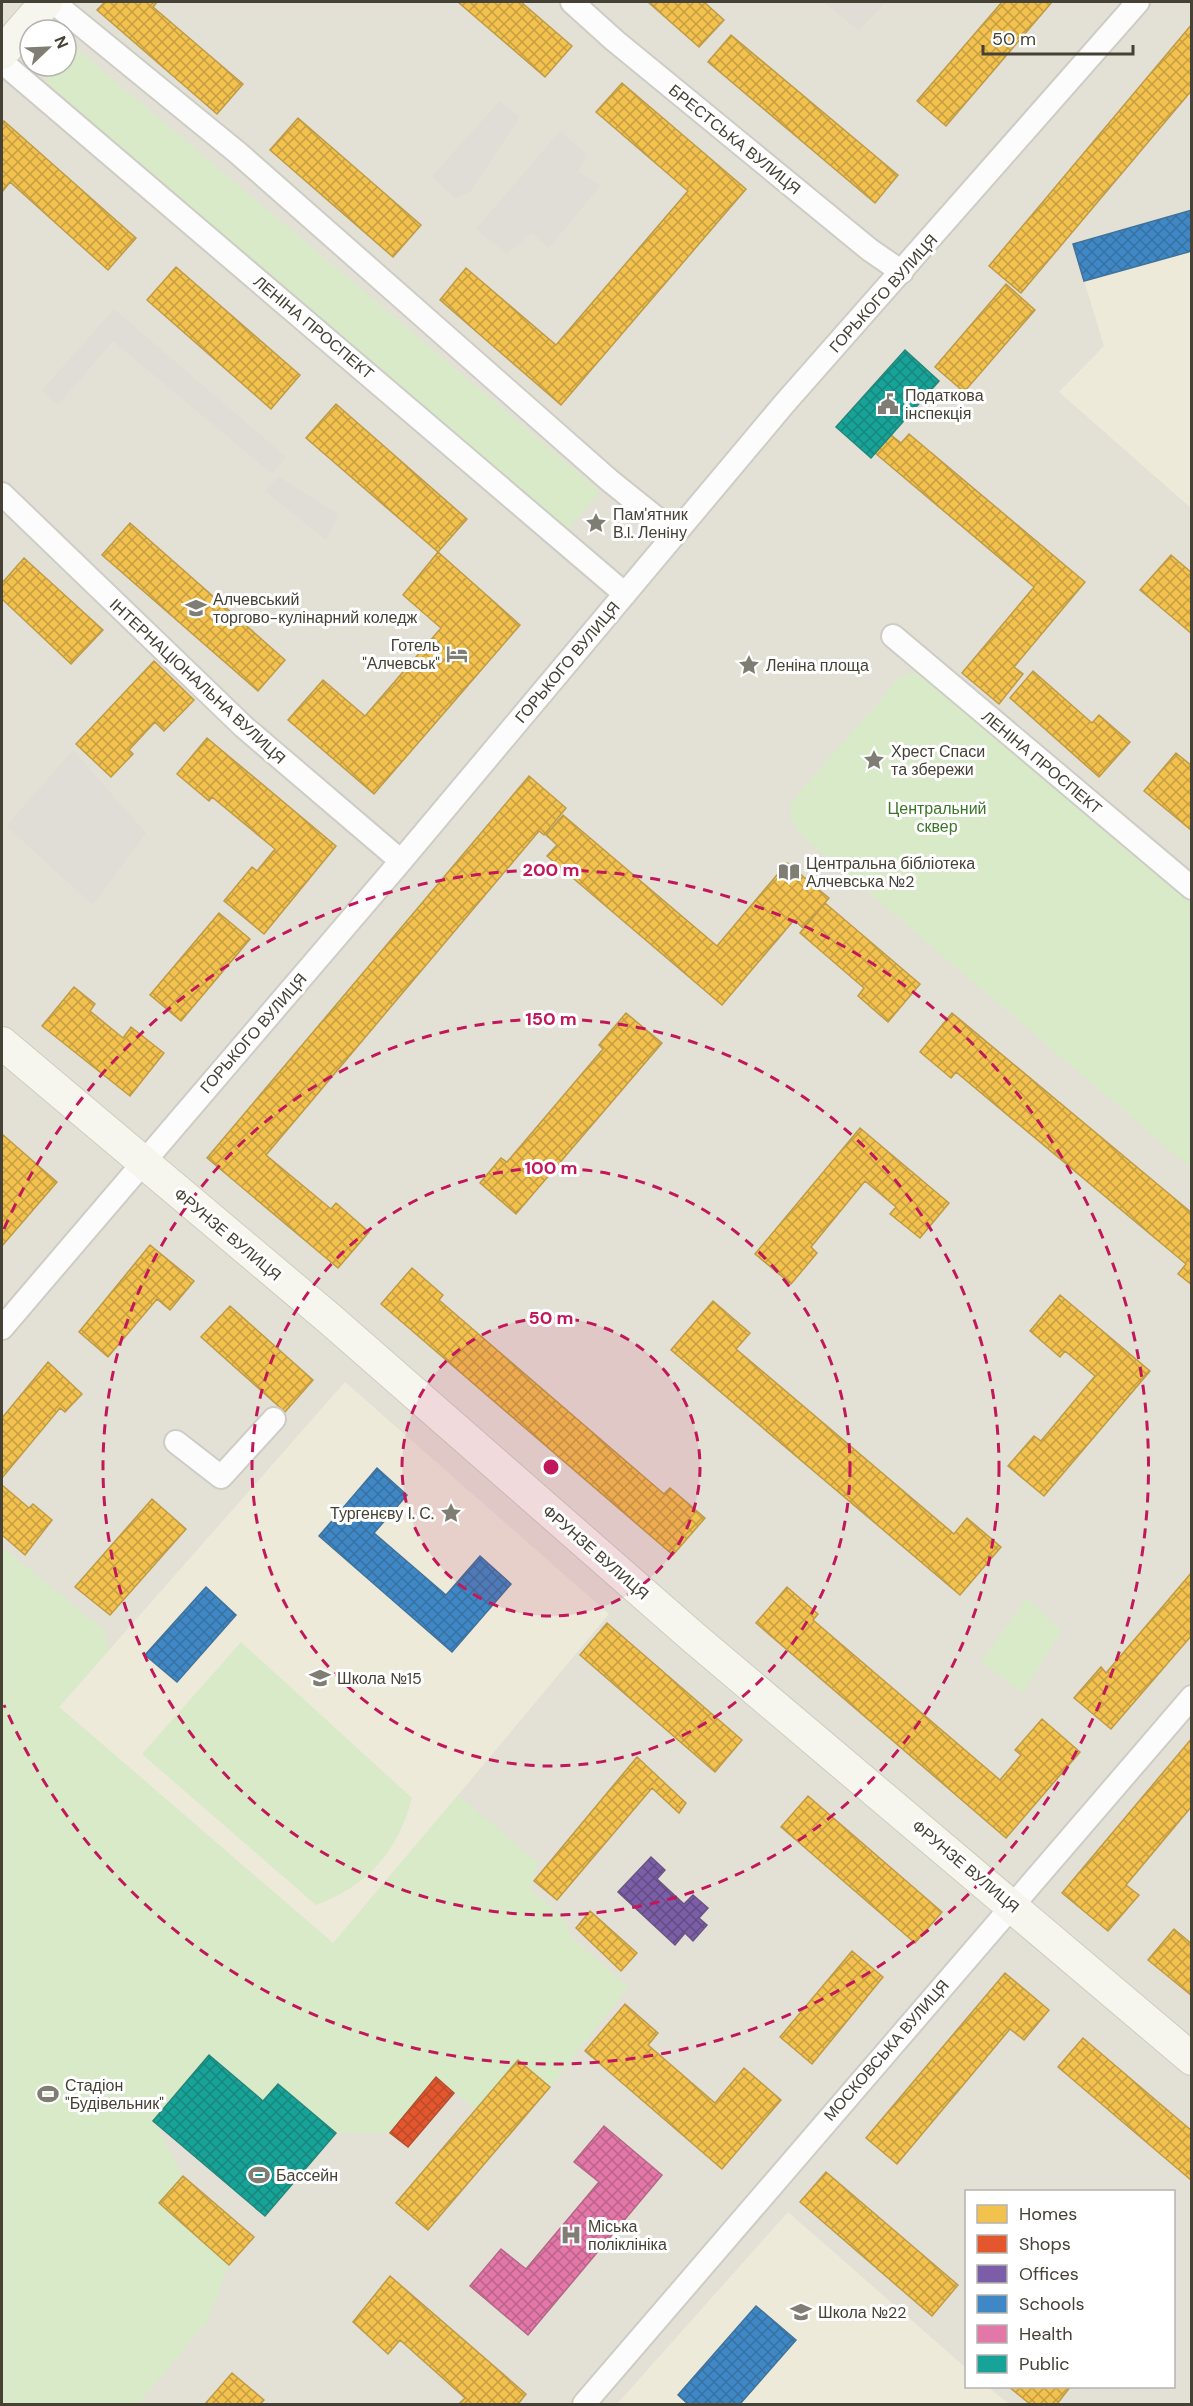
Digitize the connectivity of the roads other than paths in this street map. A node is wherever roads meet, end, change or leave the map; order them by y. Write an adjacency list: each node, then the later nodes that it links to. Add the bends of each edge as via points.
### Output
1 (46, 2): 5 (street)
2 (53, 2): 9 (street, via 238,153)
3 (572, 2): 7 (street, БРЕСТСЬКА ВУЛИЦЯ, via 852,235)
4 (1138, 2): 7 (street, ГОРЬКОГО ВУЛИЦЯ)
5 (2, 53)
6 (2, 62): 10 (street, ЛЕНІНА ПРОСПЕКТ)
7 (902, 272): 9 (street, ГОРЬКОГО ВУЛИЦЯ)
8 (2, 494): 12 (street, ІНТЕРНАЦІОНАЛЬНА ВУЛИЦЯ, via 244,727)
9 (675, 533): 10 (street, ГОРЬКОГО ВУЛИЦЯ)
10 (625, 594): 12 (street, ГОРЬКОГО ВУЛИЦЯ)
11 (893, 636): 13 (street, ЛЕНІНА ПРОСПЕКТ)
12 (401, 861): 15 (street, ГОРЬКОГО ВУЛИЦЯ)
13 (1191, 888)
14 (2, 1043): 15 (street, ФРУНЗЕ ВУЛИЦЯ)
15 (142, 1162): 16 (street, ГОРЬКОГО ВУЛИЦЯ); 20 (street, ФРУНЗЕ ВУЛИЦЯ, via 331,1320 693,1637)
16 (2, 1328)
17 (274, 1419): 18 (street, via 221,1477)
18 (176, 1442)
19 (1191, 1697): 20 (street, МОСКОВСЬКА ВУЛИЦЯ)
20 (1011, 1904): 21 (street, ФРУНЗЕ ВУЛИЦЯ); 22 (street, МОСКОВСЬКА ВУЛИЦЯ)
21 (1191, 2059)
22 (584, 2404)

